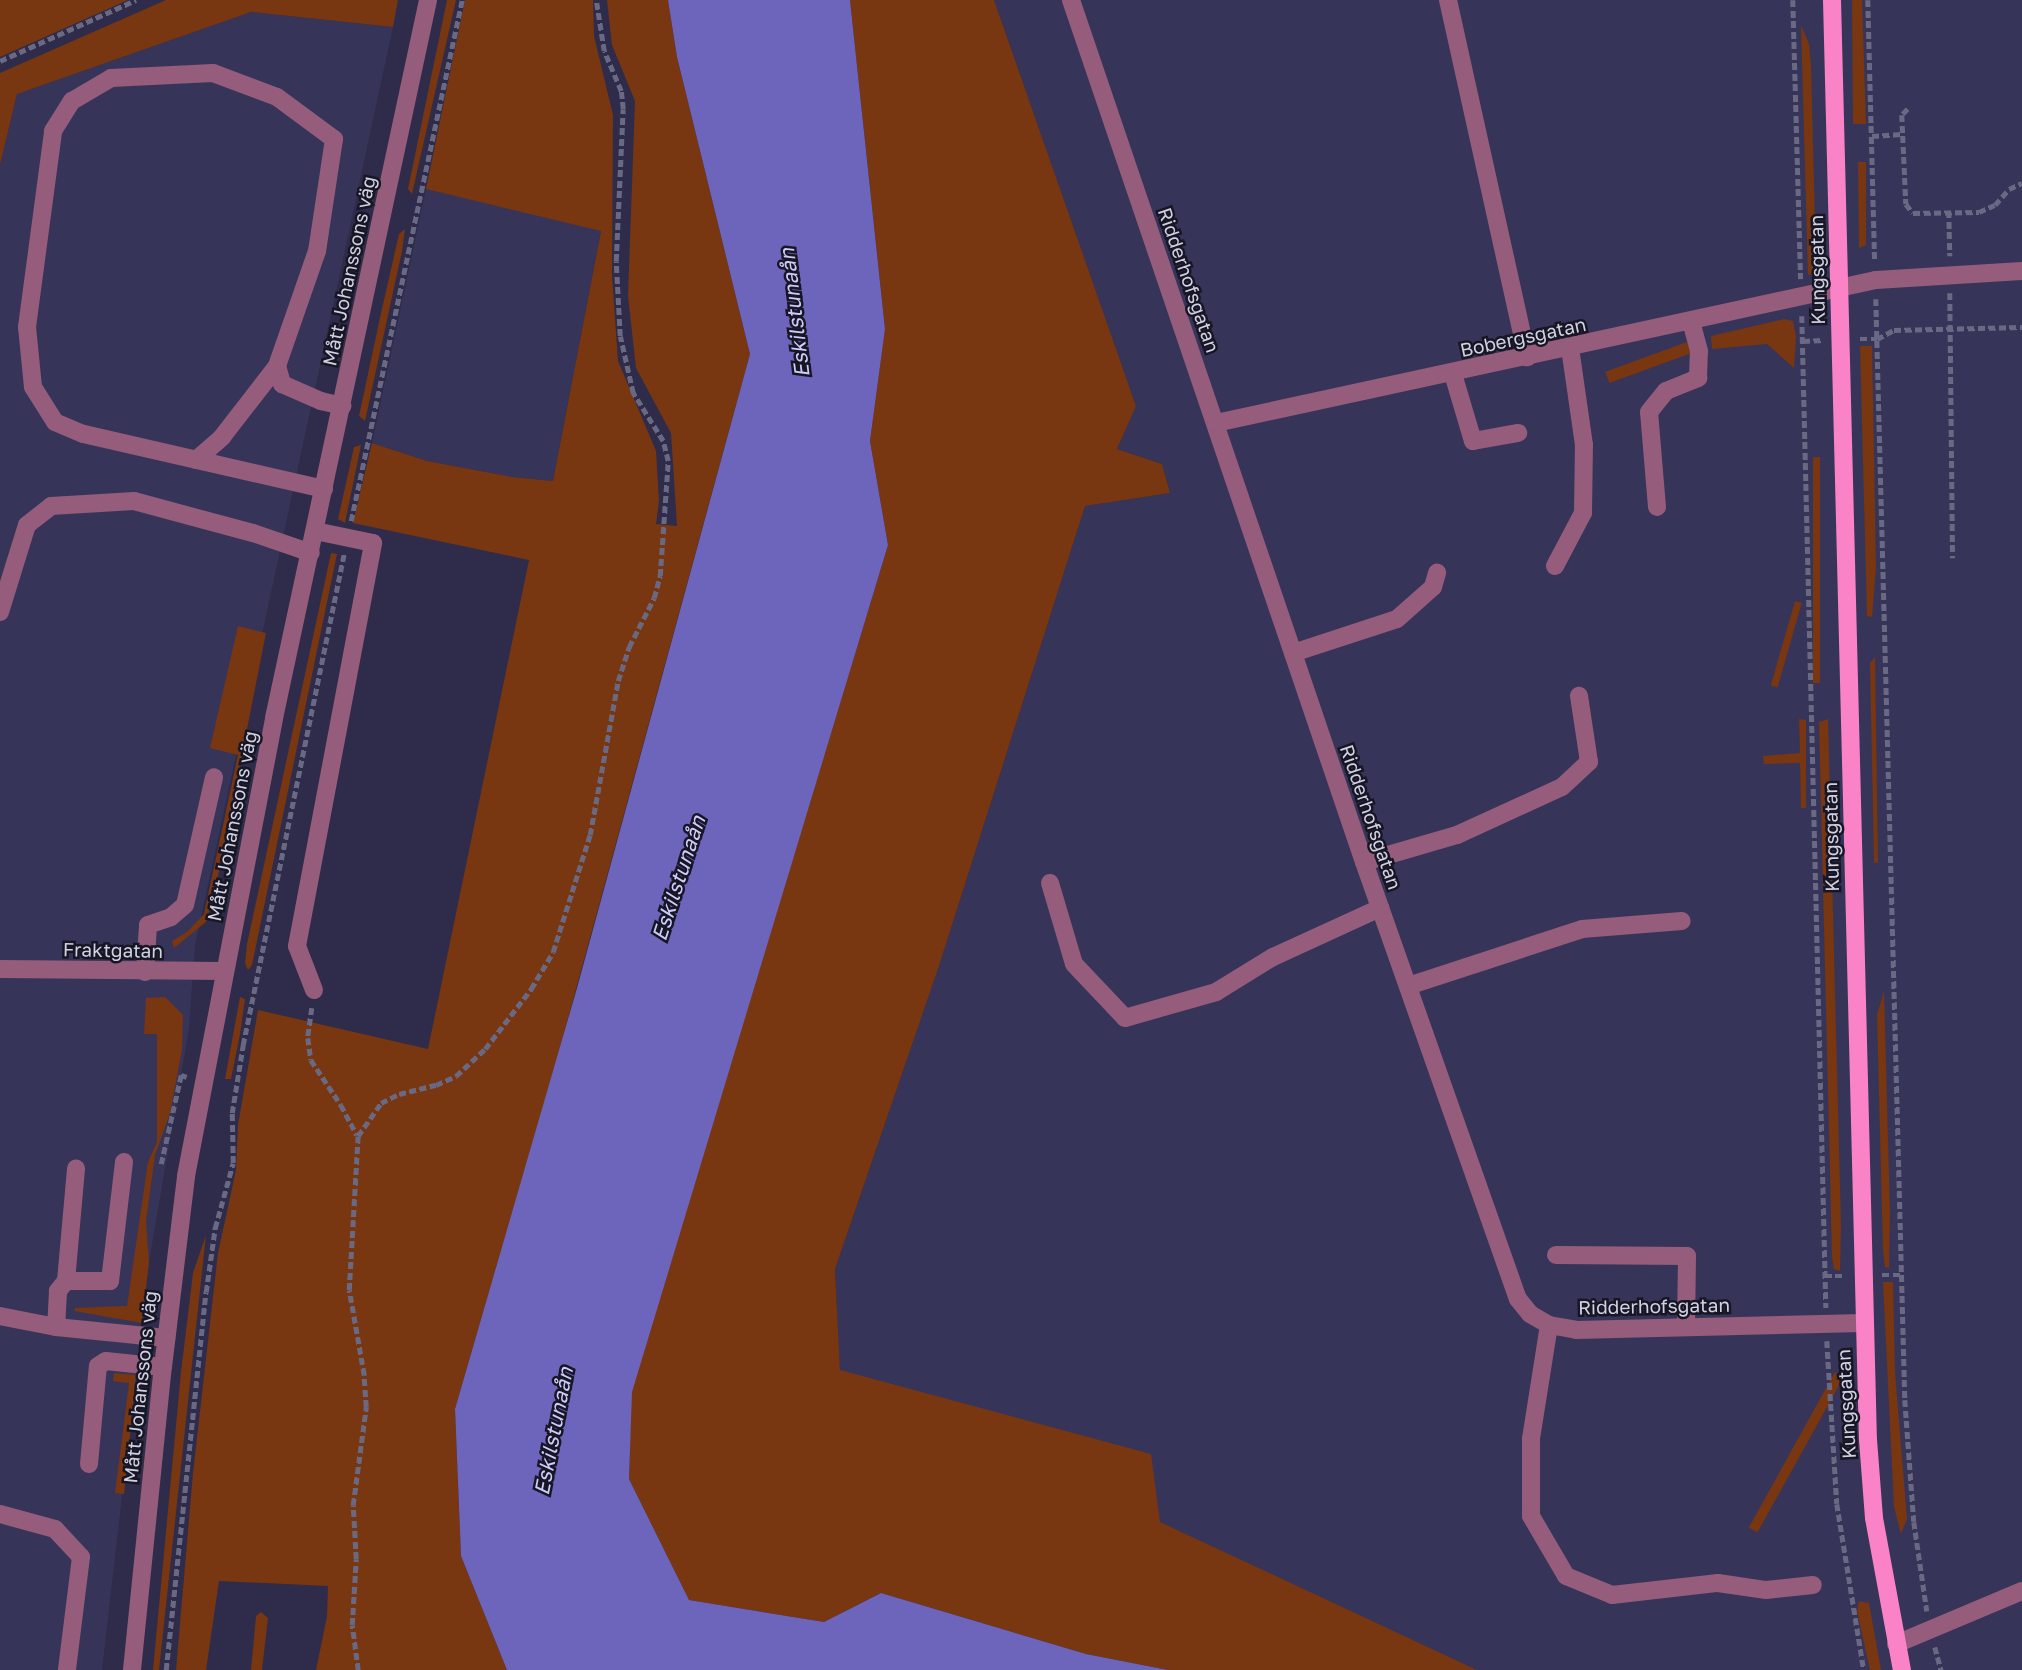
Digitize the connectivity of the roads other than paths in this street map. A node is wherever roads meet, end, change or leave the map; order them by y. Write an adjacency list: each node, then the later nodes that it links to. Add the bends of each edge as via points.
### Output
1 (428, 0): 12 (street, Mått Johanssons väg)
2 (1448, 0): 9 (street)
3 (1832, 0): 6 (main road, Kungsgatan)
4 (1072, 5): 13 (street, Ridderhofsgatan)
5 (2022, 271): 6 (street, Bobergsgatan, via 1875,280)
6 (1839, 289): 7 (street, Bobergsgatan); 40 (main road, Kungsgatan)
7 (1692, 321): 8 (street, Bobergsgatan); 17 (street, via 1699,351 1698,378 1666,391 1649,412)
8 (1570, 348): 9 (street, Bobergsgatan); 20 (street, via 1584,445 1583,513)
9 (1527, 357): 11 (street, Bobergsgatan)
10 (277, 366): 12 (street, via 282,384); 15 (street, via 222,437); 15 (street, via 317,251 334,139 277,97 213,73 111,78 72,101 53,131 27,327 33,387 55,422 83,434)
11 (1453, 374): 13 (street, Bobergsgatan); 14 (street, via 1473,441)
12 (342, 406): 16 (street, Mått Johanssons väg)
13 (1216, 423): 23 (street, Ridderhofsgatan)
14 (1518, 433)
15 (196, 460): 16 (street)
16 (324, 489): 18 (street, Mått Johanssons väg)
17 (1657, 507)
18 (315, 531): 19 (street, Mått Johanssons väg); 34 (street, via 373,543 297,946)
19 (311, 553): 22 (street, via 134,501 51,506 27,525); 31 (street, Mått Johanssons väg)
20 (1555, 566)
21 (1437, 573): 23 (street, via 1433,587 1397,619)
22 (0, 612)
23 (1293, 653): 26 (street, Ridderhofsgatan)
24 (1579, 696): 26 (street, via 1589,762 1562,787 1457,835)
25 (214, 777): 32 (street, via 185,905 171,917 148,925)
26 (1364, 862): 28 (street, Ridderhofsgatan)
27 (1050, 883): 28 (street, via 1074,964 1125,1018 1216,992 1273,957)
28 (1380, 908): 33 (street, Ridderhofsgatan)
29 (1682, 921): 33 (street, via 1582,929)
30 (0, 969): 32 (street, Fraktgatan)
31 (225, 971): 32 (street, Fraktgatan); 44 (street, Mått Johanssons väg, via 186,1176)
32 (145, 972)
33 (1408, 986): 41 (street, Ridderhofsgatan, via 1508,1279 1530,1314)
34 (314, 990)
35 (124, 1162): 38 (street, via 110,1281)
36 (76, 1168): 38 (street)
37 (1556, 1255): 43 (street, via 1687,1256)
38 (66, 1281): 42 (street, via 58,1291)
39 (0, 1316): 42 (street)
40 (1863, 1323): 43 (street, Ridderhofsgatan); 50 (main road, Kungsgatan, via 1874,1518)
41 (1549, 1325): 43 (street, Ridderhofsgatan, via 1576,1330); 48 (street, via 1531,1439 1531,1516 1566,1576 1612,1595 1718,1583 1766,1590)
42 (56, 1327): 44 (street)
43 (1686, 1327)
44 (166, 1338): 45 (street, Mått Johanssons väg)
45 (163, 1367): 46 (street, via 106,1361 98,1366); 52 (street, Mått Johanssons väg)
46 (89, 1464)
47 (0, 1514): 51 (street, via 55,1529 81,1557)
48 (1813, 1585)
49 (2022, 1591): 50 (street)
50 (1896, 1644): 53 (main road, Kungsgatan)
51 (67, 1670)
52 (132, 1670)
53 (1902, 1670)

